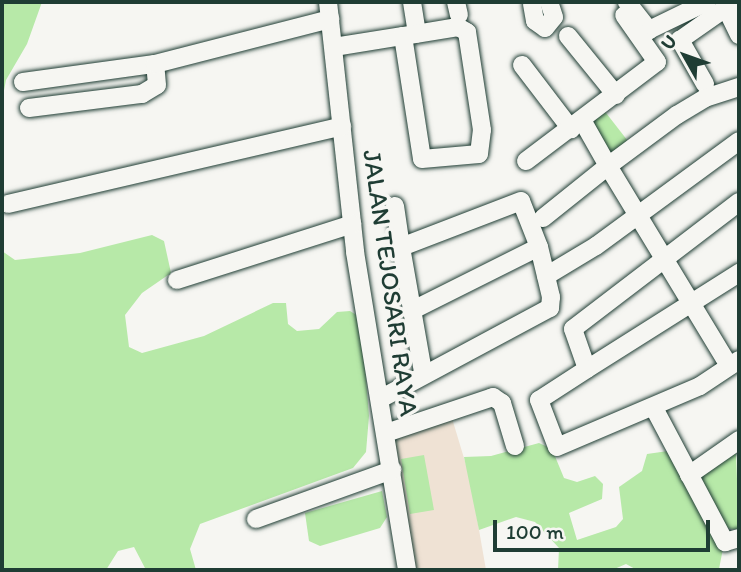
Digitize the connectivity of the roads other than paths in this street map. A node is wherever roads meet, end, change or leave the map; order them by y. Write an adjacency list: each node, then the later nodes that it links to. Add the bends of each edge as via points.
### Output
1 (412, 2): 6 (street)
2 (707, 2): 4 (street, via 649,30)
3 (730, 5): 7 (street); 13 (street, via 680,40)
4 (625, 9): 15 (street, via 657,62)
5 (329, 10): 9 (street, JALAN TEJOSARI RAYA); 10 (street)
6 (410, 35): 6 (street, via 422,159 479,154 482,130 467,32 458,27); 9 (street)
7 (739, 35)
8 (568, 36): 15 (street)
9 (334, 47): 18 (street, JALAN TEJOSARI RAYA)
10 (155, 64): 12 (street); 16 (street, via 157,85 142,94)
11 (522, 65): 17 (street)
12 (23, 82)
13 (705, 84)
14 (739, 87): 21 (street, via 705,98)
15 (616, 95): 17 (street)
16 (29, 108)
17 (577, 125): 20 (street); 21 (street)
18 (342, 126): 23 (street); 27 (street, JALAN TEJOSARI RAYA)
19 (739, 141): 25 (street)
20 (526, 161)
21 (608, 166): 25 (street); 26 (street)
22 (739, 202): 30 (street)
23 (8, 204)
24 (395, 206): 28 (street)
25 (637, 213): 30 (street); 32 (street, via 596,246)
26 (543, 218)
27 (352, 224): 33 (street); 39 (street, JALAN TEJOSARI RAYA)
28 (401, 247): 29 (street, via 519,201); 35 (street)
29 (539, 247): 32 (street); 35 (street)
30 (663, 264): 34 (street); 37 (street, via 573,329)
31 (739, 273): 34 (street)
32 (546, 276): 38 (street, via 551,297 546,312)
33 (177, 280)
34 (691, 306): 36 (street); 37 (street)
35 (411, 311): 38 (street)
36 (734, 363): 40 (street)
37 (587, 369): 40 (street, via 539,400 557,447)
38 (423, 372): 39 (street)
39 (380, 399): 41 (street, JALAN TEJOSARI RAYA)
40 (654, 408): 45 (street)
41 (386, 433): 43 (street, via 493,397 502,402); 44 (street, JALAN TEJOSARI RAYA)
42 (739, 440): 45 (street)
43 (514, 446)
44 (392, 470): 46 (street); 48 (street, JALAN TEJOSARI RAYA)
45 (689, 475): 47 (street, via 725,542)
46 (256, 519)
47 (739, 538)
48 (407, 570)

